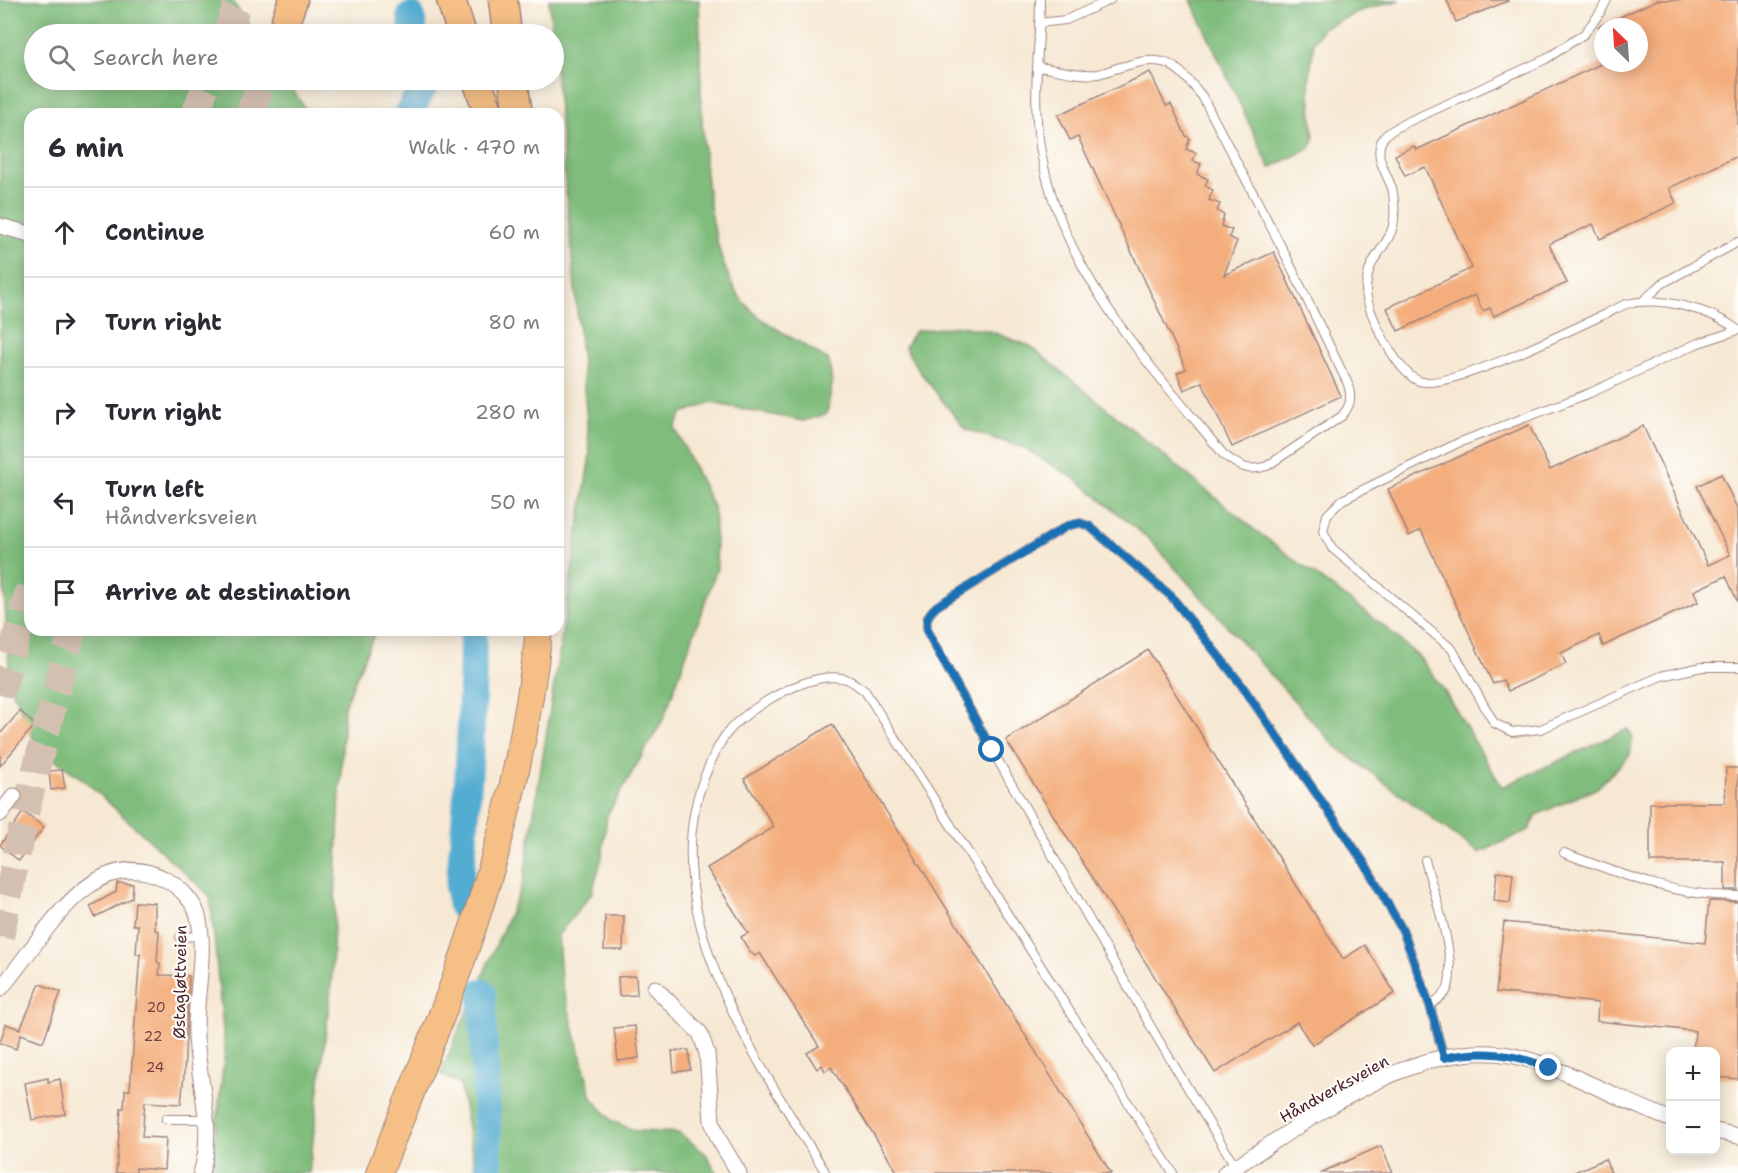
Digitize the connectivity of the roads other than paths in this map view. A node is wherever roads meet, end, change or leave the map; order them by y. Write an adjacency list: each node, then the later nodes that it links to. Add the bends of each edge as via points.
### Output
1 (451, 0): 7 (highway)
2 (503, 0): 8 (highway)
3 (1110, 0): 6 (lane, via 1066,20)
4 (1607, 0): 17 (lane, via 1584,34 1546,59 1403,124 1384,137 1381,164 1392,190 1394,221 1370,268 1366,291 1373,317 1396,360 1409,376 1421,382 1457,376 1626,304)
5 (1040, 2): 6 (lane)
6 (1040, 23): 9 (lane)
7 (459, 24)
8 (506, 24)
9 (1039, 67): 9 (lane, via 1100,74 1154,59 1171,64 1184,74 1202,96 1348,384 1350,406 1342,416 1268,466 1253,470 1240,467 1224,455 1116,323 1090,282 1051,199 1038,131)
10 (481, 90): 12 (highway)
11 (515, 90): 13 (highway)
12 (487, 108)
13 (518, 108)
14 (0, 226): 15 (street)
15 (24, 232)
16 (1738, 242): 17 (lane, via 1663,283)
17 (1644, 300): 18 (lane, via 1722,318)
18 (1738, 330): 20 (lane, via 1696,344 1590,393 1458,442 1342,500 1327,516 1323,531 1332,548 1452,649 1494,723 1512,732 1551,726 1661,676 1702,667)
19 (537, 636): 39 (main road, via 528,705 497,850 463,958)
20 (1738, 667)
21 (14, 795): 22 (street)
22 (0, 814)
23 (1564, 853): 25 (lane, via 1644,883)
24 (1425, 860): 30 (lane, via 1452,974 1446,992)
25 (1738, 896)
26 (201, 936): 27 (lane); 29 (street, Østagløttveien, via 194,905 173,884 139,870 117,871 95,881 65,907); 34 (street, Østagløttveien, via 196,1033)
27 (180, 937)
28 (655, 988): 40 (street, via 700,1033 707,1053 712,1121)
29 (0, 989)
30 (1430, 1006): 31 (lane); 37 (lane, via 1403,931 1365,864 1240,683 1171,596 1089,526 1067,526 937,606 928,614 928,633)
31 (1444, 1058): 32 (street, Håndverksveien, via 1486,1053 1514,1056); 37 (street, Håndverksveien, via 1376,1083)
32 (1666, 1117)
33 (166, 1119): 34 (lane)
34 (206, 1119): 38 (street, Østagløttveien)
35 (1720, 1132): 36 (street)
36 (1738, 1136)
37 (1233, 1171)
38 (201, 1173)
39 (379, 1173)
40 (738, 1173)
41 (826, 1173): 42 (lane, via 763,1070 722,987 692,884 689,845 698,794 712,757 736,720 779,693 821,678 847,679 865,691)
42 (1173, 1173)

